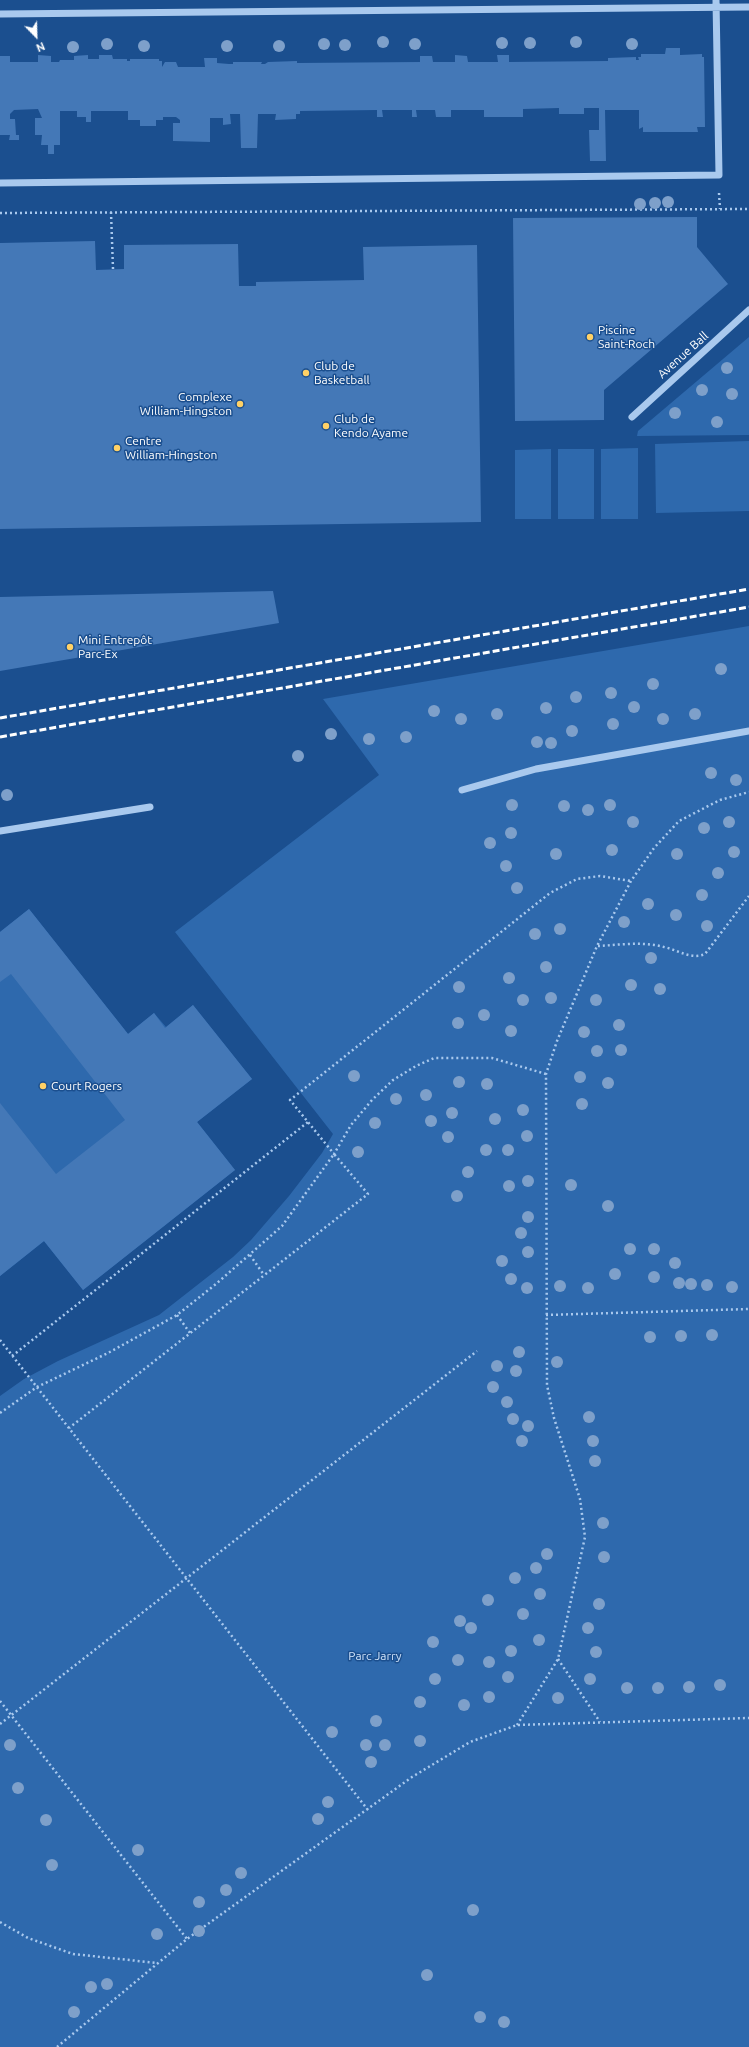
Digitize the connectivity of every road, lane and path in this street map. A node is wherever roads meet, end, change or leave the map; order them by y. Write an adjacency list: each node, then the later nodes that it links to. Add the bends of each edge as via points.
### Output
1 (716, 3): 2 (street); 3 (street); 4 (street, via 719,175)
2 (749, 7)
3 (0, 14)
4 (0, 183)
5 (749, 209): 6 (path)
6 (111, 212): 7 (path); 8 (path)
7 (0, 213)
8 (113, 269)
9 (749, 310): 10 (street, Avenue Ball)
10 (632, 417)
11 (749, 731): 12 (street, via 536,769)
12 (462, 790)
13 (749, 792): 16 (path, via 720,800 679,821 654,848)
14 (150, 807): 15 (street)
15 (0, 831)
16 (631, 881): 18 (path); 20 (path, via 600,876 577,879 550,893 290,1100)
17 (749, 896): 18 (path, via 705,954 698,957 662,946)
18 (597, 946): 19 (path)
19 (546, 1074): 21 (path, via 492,1058 434,1058 393,1080 372,1100 351,1125); 26 (path)
20 (308, 1122): 21 (path); 30 (path)
21 (334, 1154): 22 (path, via 282,1226); 23 (path, via 368,1194)
22 (250, 1255): 23 (path); 25 (path)
23 (264, 1275): 27 (path)
24 (749, 1309): 26 (path)
25 (177, 1315): 27 (path); 31 (path, via 108,1353)
26 (546, 1315): 35 (path, via 547,1384 554,1418 580,1499 585,1537)
27 (190, 1334): 33 (path)
28 (0, 1340): 30 (path)
29 (477, 1351): 34 (path)
30 (12, 1356): 31 (path)
31 (36, 1387): 32 (path); 33 (path)
32 (0, 1413)
33 (69, 1428): 34 (path)
34 (185, 1577): 37 (path); 42 (path)
35 (558, 1659): 39 (path); 41 (path)
36 (0, 1701): 37 (path)
37 (11, 1715): 40 (path); 44 (path)
38 (749, 1718): 39 (path)
39 (600, 1722): 41 (path)
40 (0, 1724)
41 (517, 1725): 42 (path, via 470,1742 412,1777)
42 (368, 1810): 44 (path)
43 (0, 1922): 45 (path, via 28,1938 73,1954)
44 (187, 1939): 45 (path)
45 (157, 1963): 46 (path)
46 (57, 2047)

